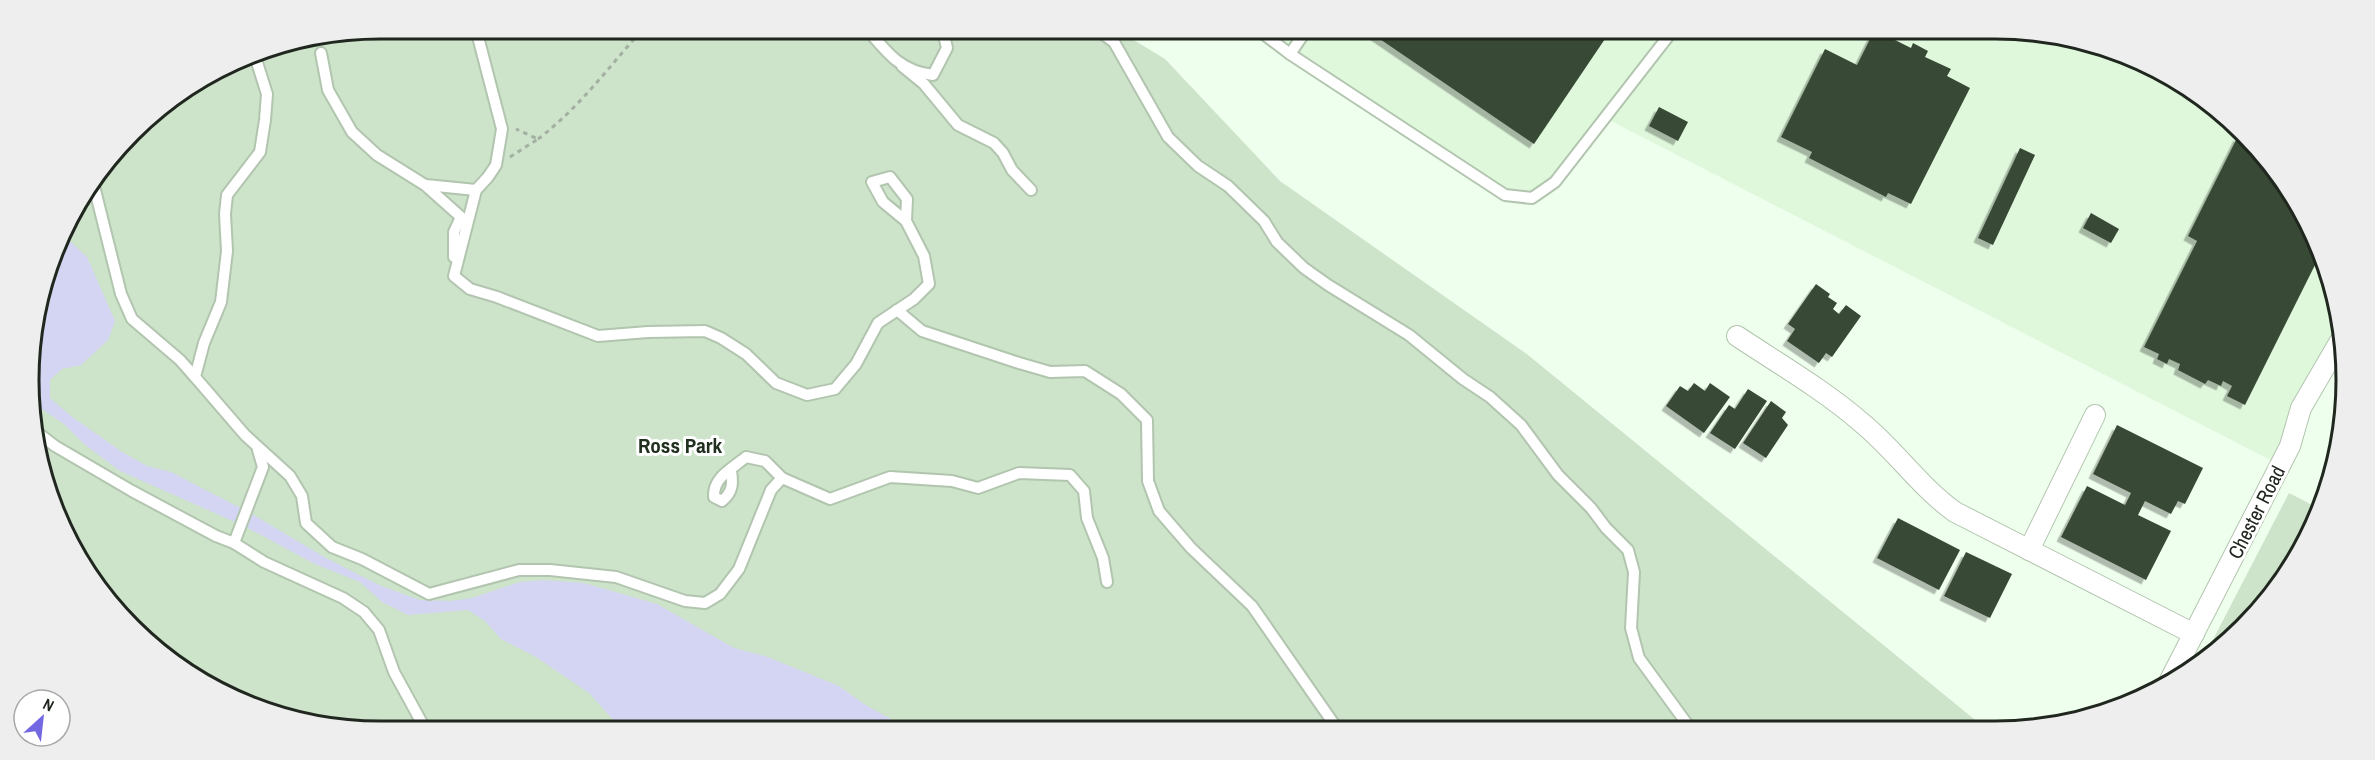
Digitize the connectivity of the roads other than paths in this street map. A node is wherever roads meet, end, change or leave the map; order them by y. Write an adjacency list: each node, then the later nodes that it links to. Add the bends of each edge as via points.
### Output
1 (479, 39): 13 (lane, via 502,129 494,169)
2 (876, 39): 11 (lane)
3 (944, 39): 11 (lane, via 946,48 933,75)
4 (1110, 39): 34 (lane, via 1168,137 1198,166 1228,186 1304,268 1409,335 1490,397 1521,425 1558,475 1628,550 1634,572 1631,628 1639,658)
5 (1270, 39): 9 (lane)
6 (1300, 39): 9 (lane)
7 (1666, 39): 9 (lane, via 1555,182 1532,198 1505,195)
8 (321, 53): 12 (lane, via 328,90 352,132 377,155)
9 (1290, 54)
10 (257, 62): 21 (lane, via 267,94 260,152 227,195 227,251 221,302)
11 (902, 66): 14 (lane, via 924,84 958,125 994,143)
12 (425, 185): 13 (lane); 17 (lane, via 460,217 454,232)
13 (476, 190): 17 (lane)
14 (1031, 190)
15 (95, 192): 21 (lane, via 121,294 132,319)
16 (906, 221): 18 (lane, via 924,256 929,284)
17 (454, 276): 18 (lane, via 470,289 598,336 705,331 746,354 776,383 807,396 835,389 856,364 878,323)
18 (897, 310): 33 (lane, via 922,331 1050,372 1085,371 1121,394 1147,420 1148,481 1159,512 1252,606)
19 (1737, 336): 28 (street, via 1861,422 1891,448 1938,500)
20 (2334, 351): 30 (street, Chester Road, via 2301,408 2290,446)
21 (195, 377): 24 (lane)
22 (2095, 415): 28 (street)
23 (44, 438): 27 (lane, via 132,491)
24 (258, 449): 26 (lane, via 290,476 302,496 306,523 332,547 429,594 519,570 550,570 616,577 685,601 705,603 720,594 739,569 771,490); 27 (lane, via 263,467)
25 (731, 471): 26 (lane, via 746,457 765,461)
26 (782, 478): 29 (lane, via 830,500 890,477 952,481 978,488 1019,473 1070,475 1084,491 1087,518 1103,558)
27 (234, 543): 32 (lane, via 364,612 379,630 394,672)
28 (2030, 550): 30 (street)
29 (1107, 582)
30 (2194, 634): 31 (street, Chester Road)
31 (2176, 669)
32 (421, 721)
33 (1332, 721)
34 (1685, 721)

